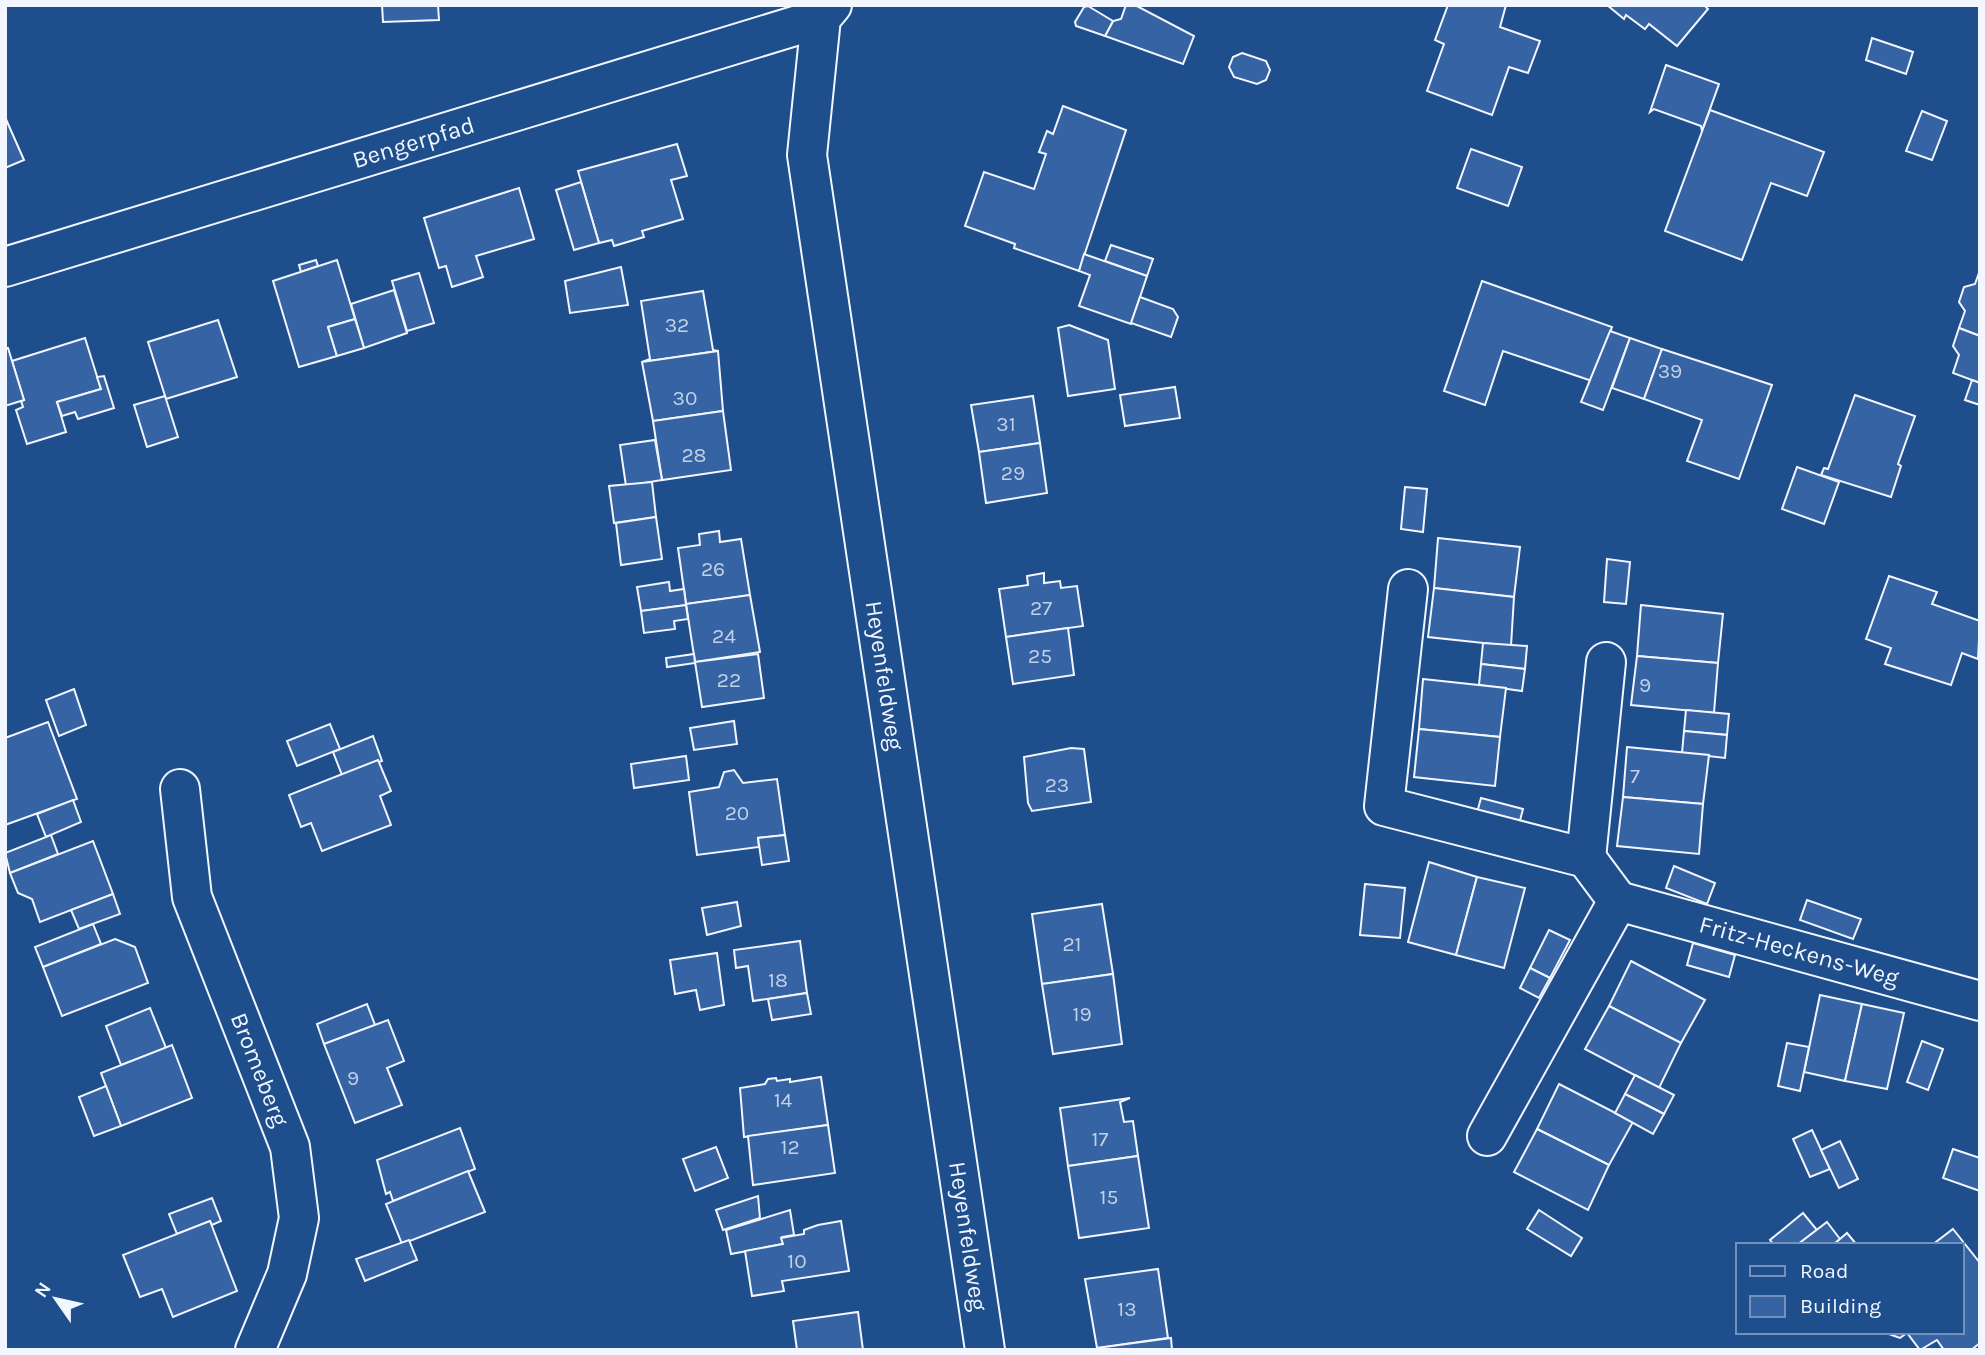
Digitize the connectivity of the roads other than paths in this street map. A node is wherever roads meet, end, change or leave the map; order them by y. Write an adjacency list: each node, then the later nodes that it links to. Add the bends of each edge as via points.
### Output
1 (826, 12): 2 (street, Bengerpfad); 11 (street, Heyenfeldweg, via 807,155)
2 (5, 267)
3 (1408, 589): 6 (street, via 1384,806)
4 (1606, 662): 6 (street)
5 (180, 789): 10 (street, Bromeberg, via 192,897 290,1147 299,1218 287,1274)
6 (1586, 858): 7 (street)
7 (1618, 901): 8 (street, Fritz-Heckens-Weg); 9 (street)
8 (1980, 1001)
9 (1487, 1136)
10 (255, 1350)
11 (985, 1350)

